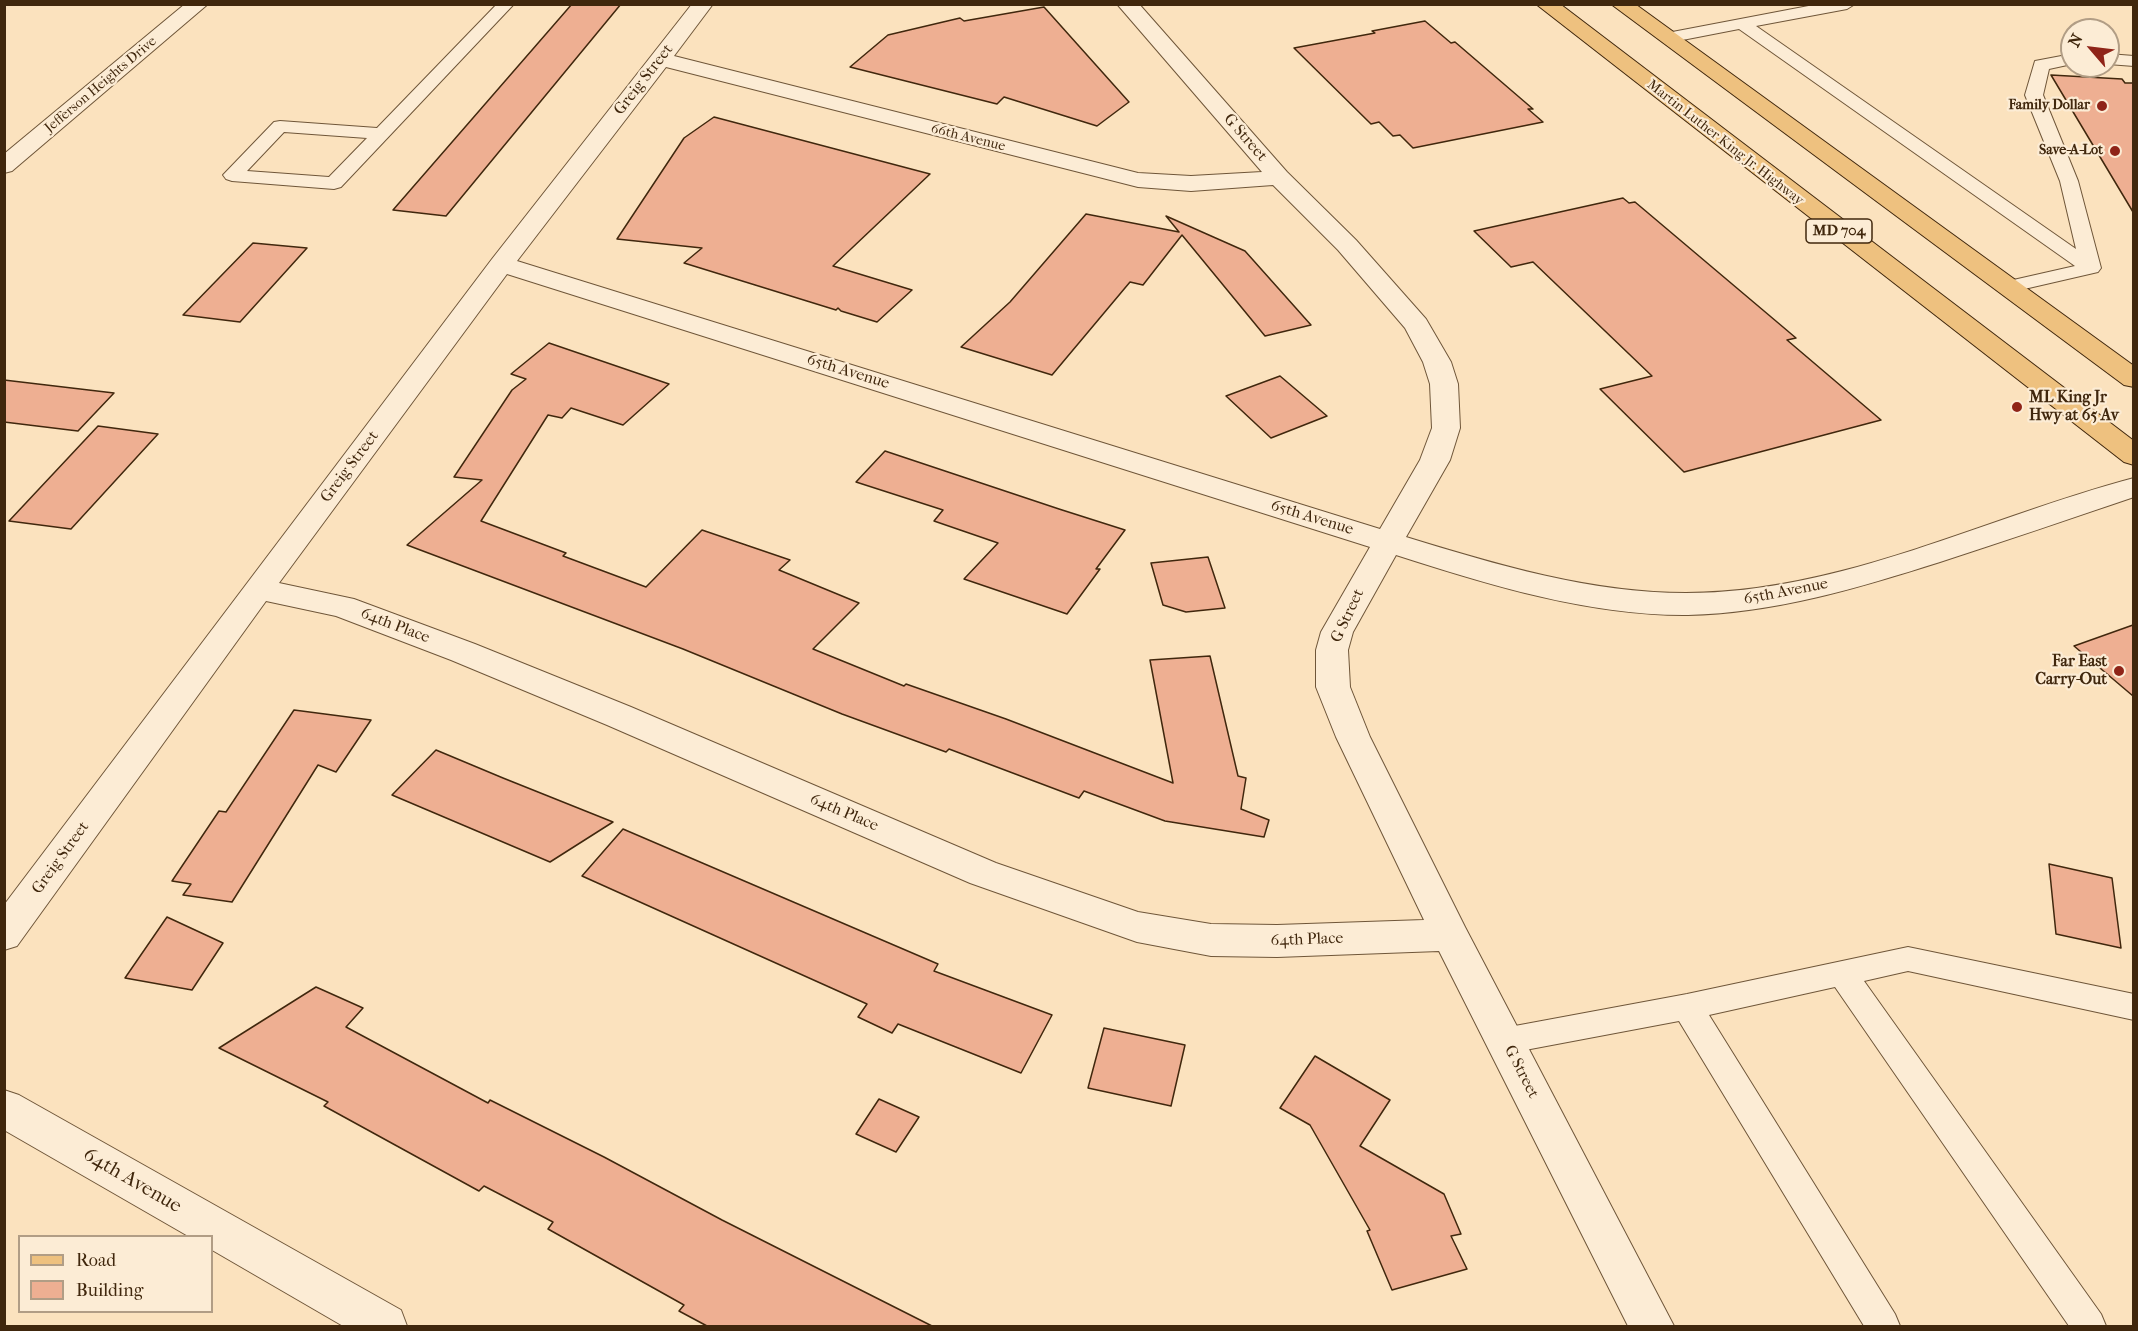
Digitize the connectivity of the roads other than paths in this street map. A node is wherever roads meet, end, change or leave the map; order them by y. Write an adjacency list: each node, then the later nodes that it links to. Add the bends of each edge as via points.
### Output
1 (198, 4): 13 (street, Jefferson Heights Drive)
2 (506, 4): 12 (lane)
3 (703, 4): 10 (street, Greig Street)
4 (1127, 4): 14 (street, G Street)
5 (1546, 4): 19 (main road, Martin Luther King Jr. Highway / MD 704)
6 (1621, 4): 9 (main road)
7 (1847, 4): 8 (lane)
8 (1742, 23): 9 (lane); 16 (lane)
9 (1667, 38): 17 (main road)
10 (661, 59): 14 (street, 66th Avenue, via 1138,180 1204,185); 15 (street, Greig Street)
11 (2060, 61): 16 (lane, via 2041,65 2034,95 2069,181)
12 (382, 134): 12 (lane, via 280,126 232,175 334,183)
13 (4, 166)
14 (1279, 177): 21 (street, G Street, via 1347,245 1417,325 1444,384 1446,428 1435,460)
15 (501, 264): 21 (street, 65th Avenue); 22 (street, Greig Street)
16 (2091, 268): 17 (lane)
17 (2007, 287): 18 (main road)
18 (2133, 379)
19 (2133, 456)
20 (2133, 487): 21 (street, 65th Avenue, via 1886,568 1800,592 1745,601 1659,603 1595,596 1478,569)
21 (1388, 541): 24 (street, G Street, via 1337,632 1332,650 1333,687 1353,737)
22 (258, 589): 23 (street, Greig Street); 24 (street, 64th Place, via 343,607 432,640 629,720 983,873 1137,927 1211,940)
23 (4, 935)
24 (1450, 935): 28 (street, G Street)
25 (1842, 973): 26 (lane); 27 (lane, via 1908,959); 33 (lane)
26 (1687, 1007): 28 (lane); 32 (lane)
27 (2133, 1007)
28 (1504, 1041): 31 (street, G Street)
29 (4, 1108): 30 (street, 64th Avenue)
30 (385, 1326)
31 (1652, 1326)
32 (1882, 1326)
33 (2089, 1326)

